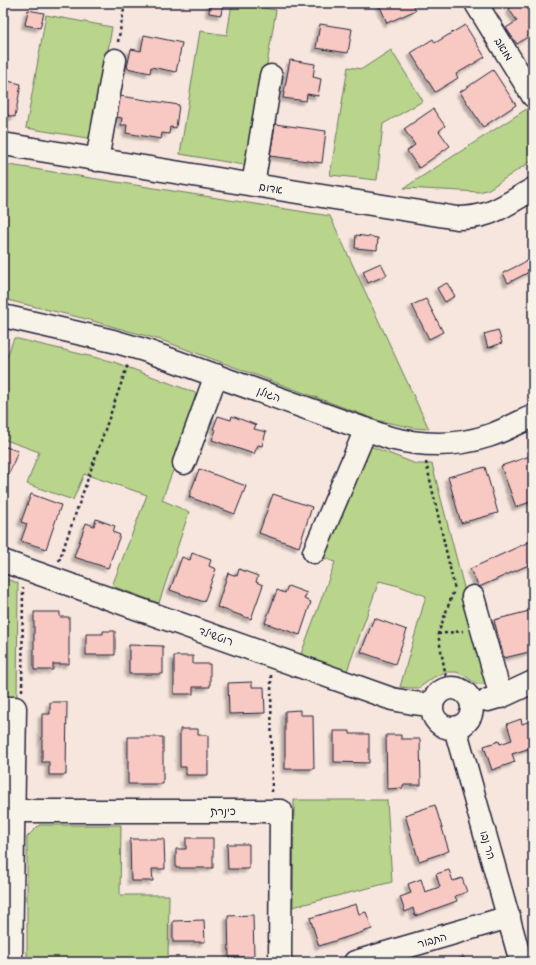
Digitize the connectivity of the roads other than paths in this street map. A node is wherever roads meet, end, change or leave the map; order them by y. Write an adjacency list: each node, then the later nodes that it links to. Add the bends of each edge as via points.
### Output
1 (481, 3): 4 (street, מואב, via 477,6)
2 (115, 60): 6 (street)
3 (271, 76): 7 (street)
4 (533, 96)
5 (3, 144): 6 (street, אדום)
6 (97, 160): 7 (street, אדום)
7 (253, 185): 8 (street, אדום, via 457,218 491,212)
8 (533, 189)
9 (3, 316): 10 (street, הגולן, via 134,347)
10 (216, 375): 12 (street, הגולן); 13 (street)
11 (533, 416): 12 (street, הגולן, via 500,432 454,444 422,444 390,438)
12 (366, 429): 14 (street)
13 (184, 463)
14 (314, 552)
15 (3, 561): 20 (street, רוטשילד, via 392,699)
16 (461, 593): 18 (street)
17 (533, 682): 18 (street)
18 (501, 697): 19 (street)
19 (471, 704): 20 (street, via 464,692 448,688 437,694); 22 (street, via 472,712 468,720)
20 (432, 705): 22 (street, via 432,715 437,723 445,728)
21 (9, 708): 23 (street)
22 (455, 728): 24 (street, הר נבו)
23 (14, 811): 25 (street); 26 (street, כינרת, via 281,811)
24 (508, 917): 27 (street, התבור); 28 (street, הר נבו)
25 (11, 962)
26 (280, 962)
27 (355, 962)
28 (521, 962)

